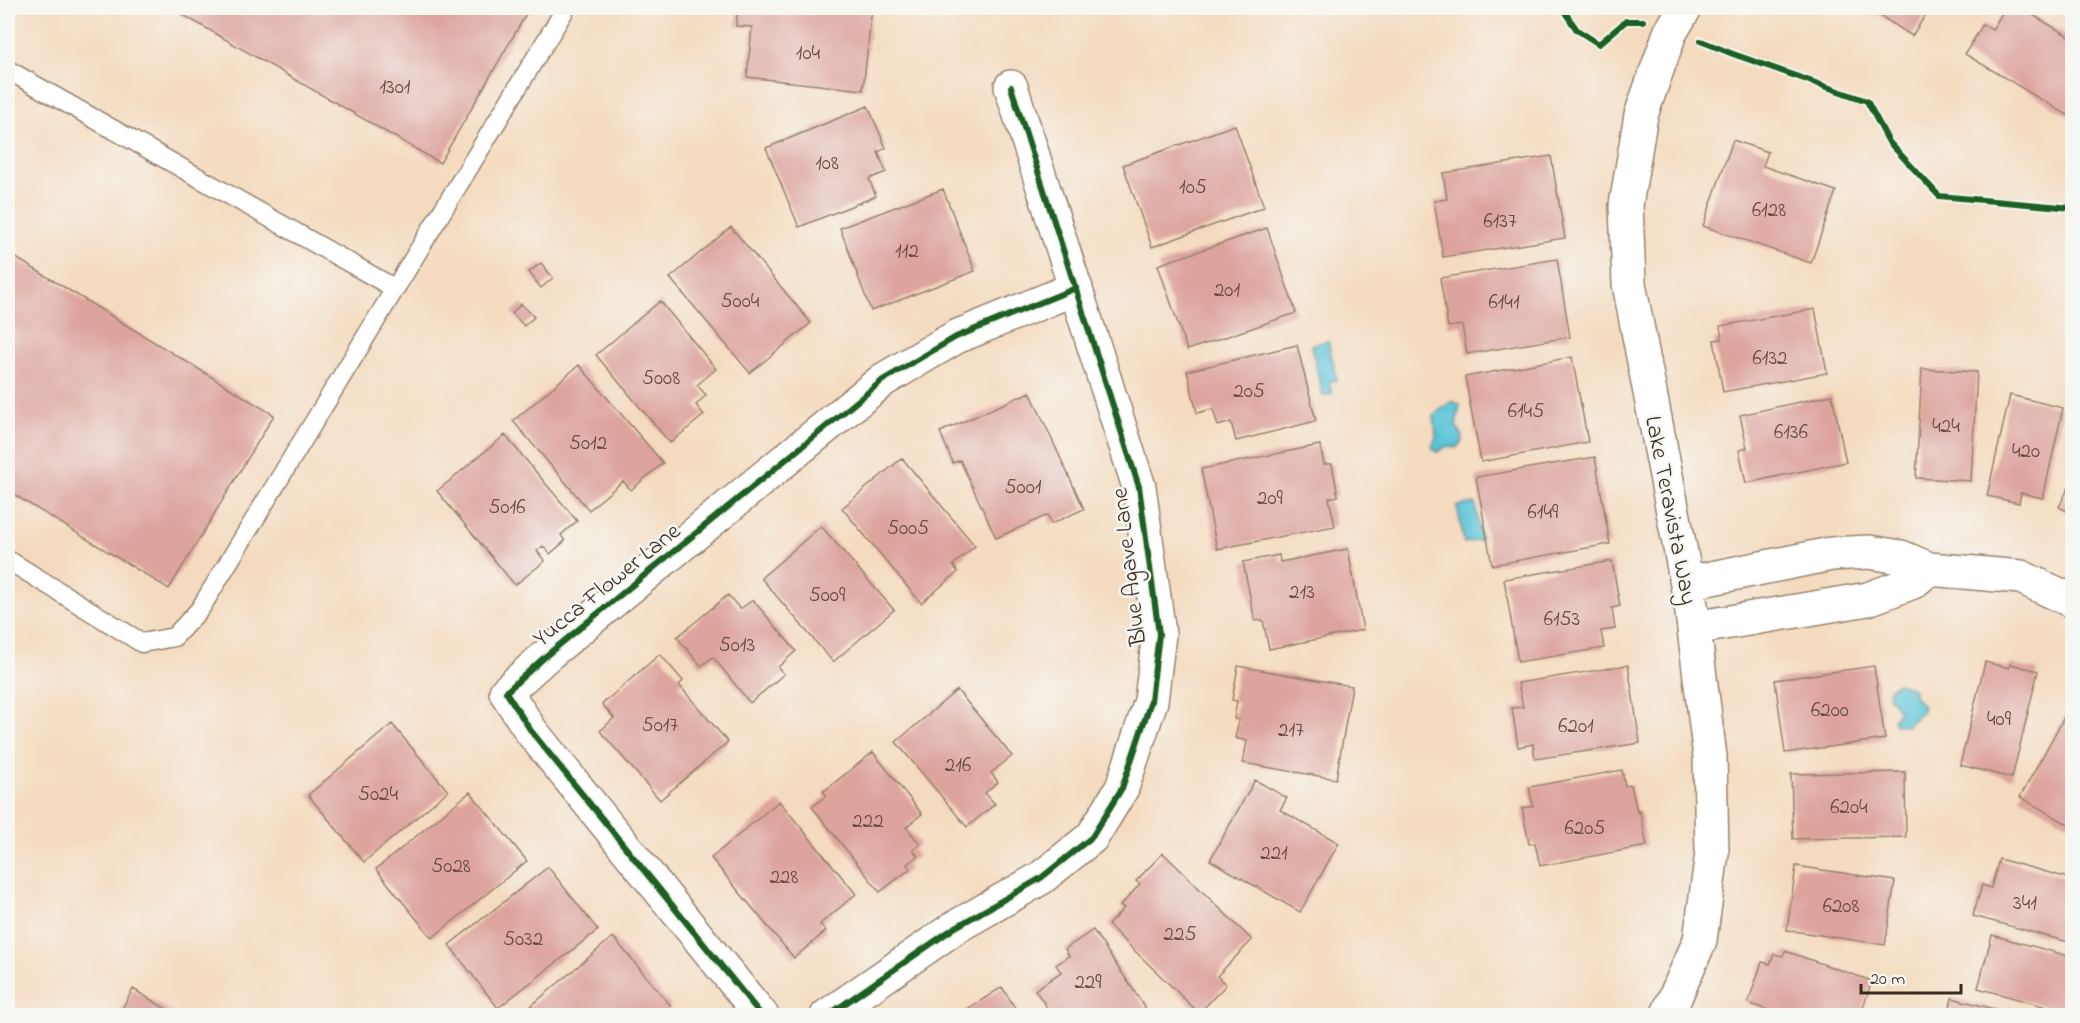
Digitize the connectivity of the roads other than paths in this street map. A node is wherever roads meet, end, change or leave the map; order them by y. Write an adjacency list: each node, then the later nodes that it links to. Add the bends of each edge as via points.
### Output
1 (566, 8): 5 (lane)
2 (1685, 8): 9 (street, Lake Teravista Way, via 1670,33 1641,115 1626,205 1629,284)
3 (8, 70): 5 (lane)
4 (1011, 87): 6 (street, Blue Agave Lane)
5 (394, 288): 7 (lane, via 200,609 174,638 142,643)
6 (1076, 288): 12 (street, Yucca Flower Lane, via 956,337 883,380 506,692 531,730); 13 (street, Blue Agave Lane, via 1139,487 1159,634 1151,701 1122,789 1092,837 1041,878 954,928)
7 (8, 560)
8 (1929, 569): 9 (street, via 1901,557 1869,552 1831,554); 10 (street, via 2021,577); 11 (street, via 1913,582 1868,599)
9 (1687, 583): 11 (street, Lake Teravista Way)
10 (2073, 601)
11 (1694, 628): 14 (street, Lake Teravista Way, via 1710,757 1712,853 1700,939)
12 (762, 1016)
13 (827, 1016)
14 (1667, 1016)

